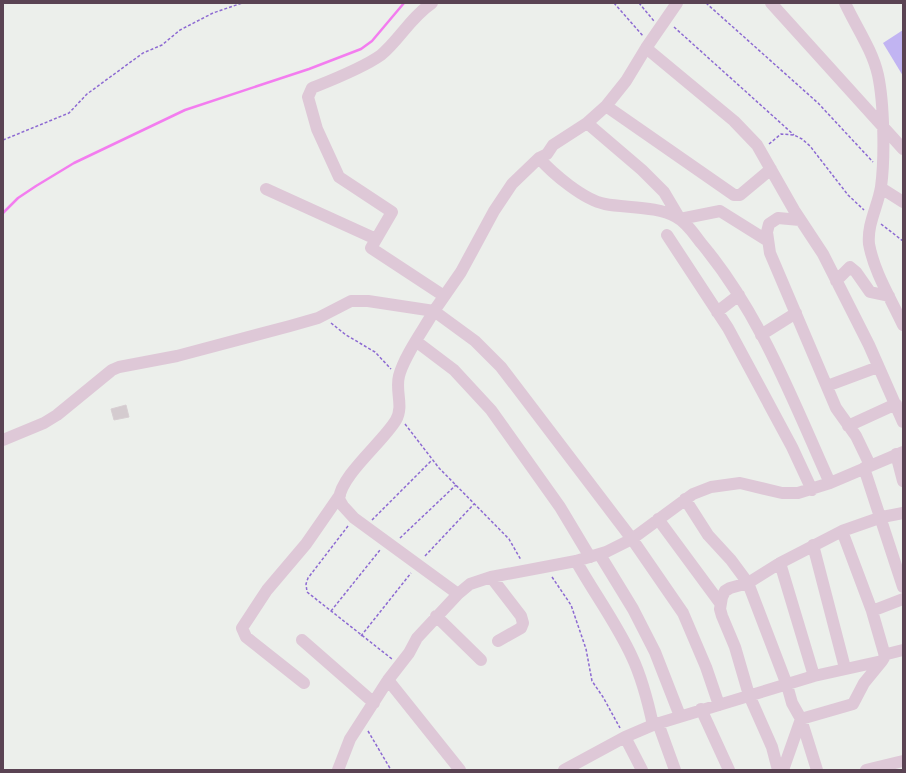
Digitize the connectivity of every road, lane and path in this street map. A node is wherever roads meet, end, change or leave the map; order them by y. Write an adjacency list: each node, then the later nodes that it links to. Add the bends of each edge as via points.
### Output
1 (242, 3): 15 (path, via 213,12 180,30 162,45 112,74 87,94 69,114)
2 (432, 3): 28 (street, via 418,12 380,55 312,88 309,92 308,98 317,129 339,177 392,212)
3 (614, 3): 10 (path)
4 (639, 3): 9 (path)
5 (677, 3): 9 (street)
6 (706, 3): 20 (path, via 818,103)
7 (771, 3): 13 (street)
8 (845, 3): 13 (street, via 872,55 880,90)
9 (663, 24): 10 (street); 14 (path)
10 (648, 46): 11 (street, via 626,81); 17 (street, via 734,121)
11 (606, 106): 12 (street); 19 (street, via 734,195 740,195)
12 (587, 123): 18 (street, via 562,138 547,154); 25 (street, via 664,192)
13 (882, 125): 16 (street); 20 (street)
14 (794, 135): 17 (path, via 776,137); 24 (path, via 810,146 848,195)
15 (3, 140)
16 (903, 149)
17 (762, 152): 19 (street)
18 (538, 158): 25 (street, via 578,191 595,201 665,212); 33 (street, via 503,197 461,272)
19 (770, 169): 26 (street)
20 (882, 172): 22 (street)
21 (266, 188): 28 (street)
22 (881, 188): 23 (street); 24 (street)
23 (903, 202)
24 (872, 218): 30 (path); 34 (street, via 869,243)
25 (680, 219): 29 (street, via 720,211); 32 (street)
26 (800, 220): 29 (street, via 773,220 767,228); 31 (street, via 816,241)
27 (668, 235): 36 (street)
28 (376, 239): 33 (street, via 371,248)
29 (768, 241): 38 (street, via 770,253)
30 (903, 241)
31 (836, 281): 34 (street, via 850,267 870,292); 42 (street)
32 (739, 294): 36 (street); 40 (street)
33 (444, 296): 35 (street)
34 (889, 296): 39 (street)
35 (434, 311): 37 (street, via 360,300 347,302); 41 (street); 66 (street, via 470,337 501,367)
36 (717, 312): 56 (street, via 792,447)
37 (328, 313): 43 (path, via 331,324 375,352); 49 (street, via 290,326 177,356 119,367 57,415)
38 (796, 313): 40 (street); 44 (street)
39 (903, 325)
40 (761, 335): 54 (street)
41 (417, 342): 43 (street, via 404,363); 69 (street, via 454,370 491,410)
42 (878, 367): 44 (street); 45 (street)
43 (399, 378): 46 (street)
44 (827, 386): 48 (street, via 836,408)
45 (896, 404): 47 (street); 48 (street)
46 (399, 415): 51 (path); 57 (street, via 357,468)
47 (903, 422)
48 (848, 426): 52 (street, via 856,436)
49 (3, 440)
50 (900, 453): 52 (street); 53 (street)
51 (432, 460): 55 (path); 64 (path)
52 (867, 466): 54 (street); 61 (street)
53 (903, 481)
54 (830, 483): 56 (street)
55 (456, 485): 59 (path); 67 (path)
56 (812, 490): 58 (street, via 782,493 730,483 702,490)
57 (340, 495): 62 (street, via 343,506); 94 (street, via 306,544 267,590 242,628 246,637)
58 (685, 500): 63 (street); 76 (street, via 708,535)
59 (474, 504): 72 (path); 74 (path, via 518,552)
60 (903, 513): 61 (street)
61 (882, 517): 65 (street); 77 (street)
62 (354, 518): 64 (street); 81 (path, via 306,584 307,592)
63 (658, 519): 66 (street); 80 (street)
64 (367, 525): 67 (street)
65 (842, 532): 68 (street); 82 (street)
66 (632, 539): 69 (street); 98 (street, via 683,613)
67 (390, 543): 72 (street); 81 (path)
68 (813, 545): 71 (street); 91 (street)
69 (595, 556): 70 (street); 100 (street, via 633,609 648,638)
70 (576, 562): 73 (street); 103 (street, via 632,656)
71 (780, 563): 76 (street); 92 (street)
72 (418, 564): 78 (street); 84 (path)
73 (547, 567): 74 (street); 104 (path, via 571,605 586,649 592,681)
74 (524, 572): 75 (street)
75 (491, 577): 78 (street, via 470,584); 86 (street, via 521,616 523,623 521,628)
76 (748, 583): 80 (street, via 726,591); 95 (street)
77 (903, 587)
78 (458, 594): 83 (street)
79 (903, 599): 82 (street)
80 (720, 603): 96 (street, via 722,616 735,647)
81 (332, 611): 84 (path)
82 (872, 611): 88 (street)
83 (436, 616): 89 (street); 90 (street)
84 (361, 636): 90 (path)
85 (302, 640): 97 (street)
86 (498, 641)
87 (903, 650): 88 (street, via 887,654)
88 (884, 658): 91 (street); 101 (street, via 862,687 854,704)
89 (481, 660)
90 (399, 664): 93 (street)
91 (844, 668): 92 (street)
92 (814, 676): 95 (street)
93 (388, 680): 97 (street); 109 (street)
94 (304, 683)
95 (787, 685): 96 (street); 101 (street, via 792,703)
96 (749, 695): 98 (street); 114 (street, via 772,747)
97 (374, 703): 102 (street)
98 (719, 705): 99 (street)
99 (701, 709): 100 (street); 113 (street)
100 (680, 716): 103 (street)
101 (801, 718): 115 (street); 116 (street)
102 (362, 721): 107 (street, via 350,739); 108 (path)
103 (655, 724): 104 (street); 112 (street)
104 (624, 737): 110 (street); 111 (street)
105 (903, 761): 106 (street)
106 (888, 768): 117 (street)
107 (338, 770)
108 (390, 770)
109 (460, 770)
110 (564, 770)
111 (642, 770)
112 (675, 770)
113 (729, 770)
114 (778, 770)
115 (783, 770)
116 (817, 770)
117 (866, 770)

